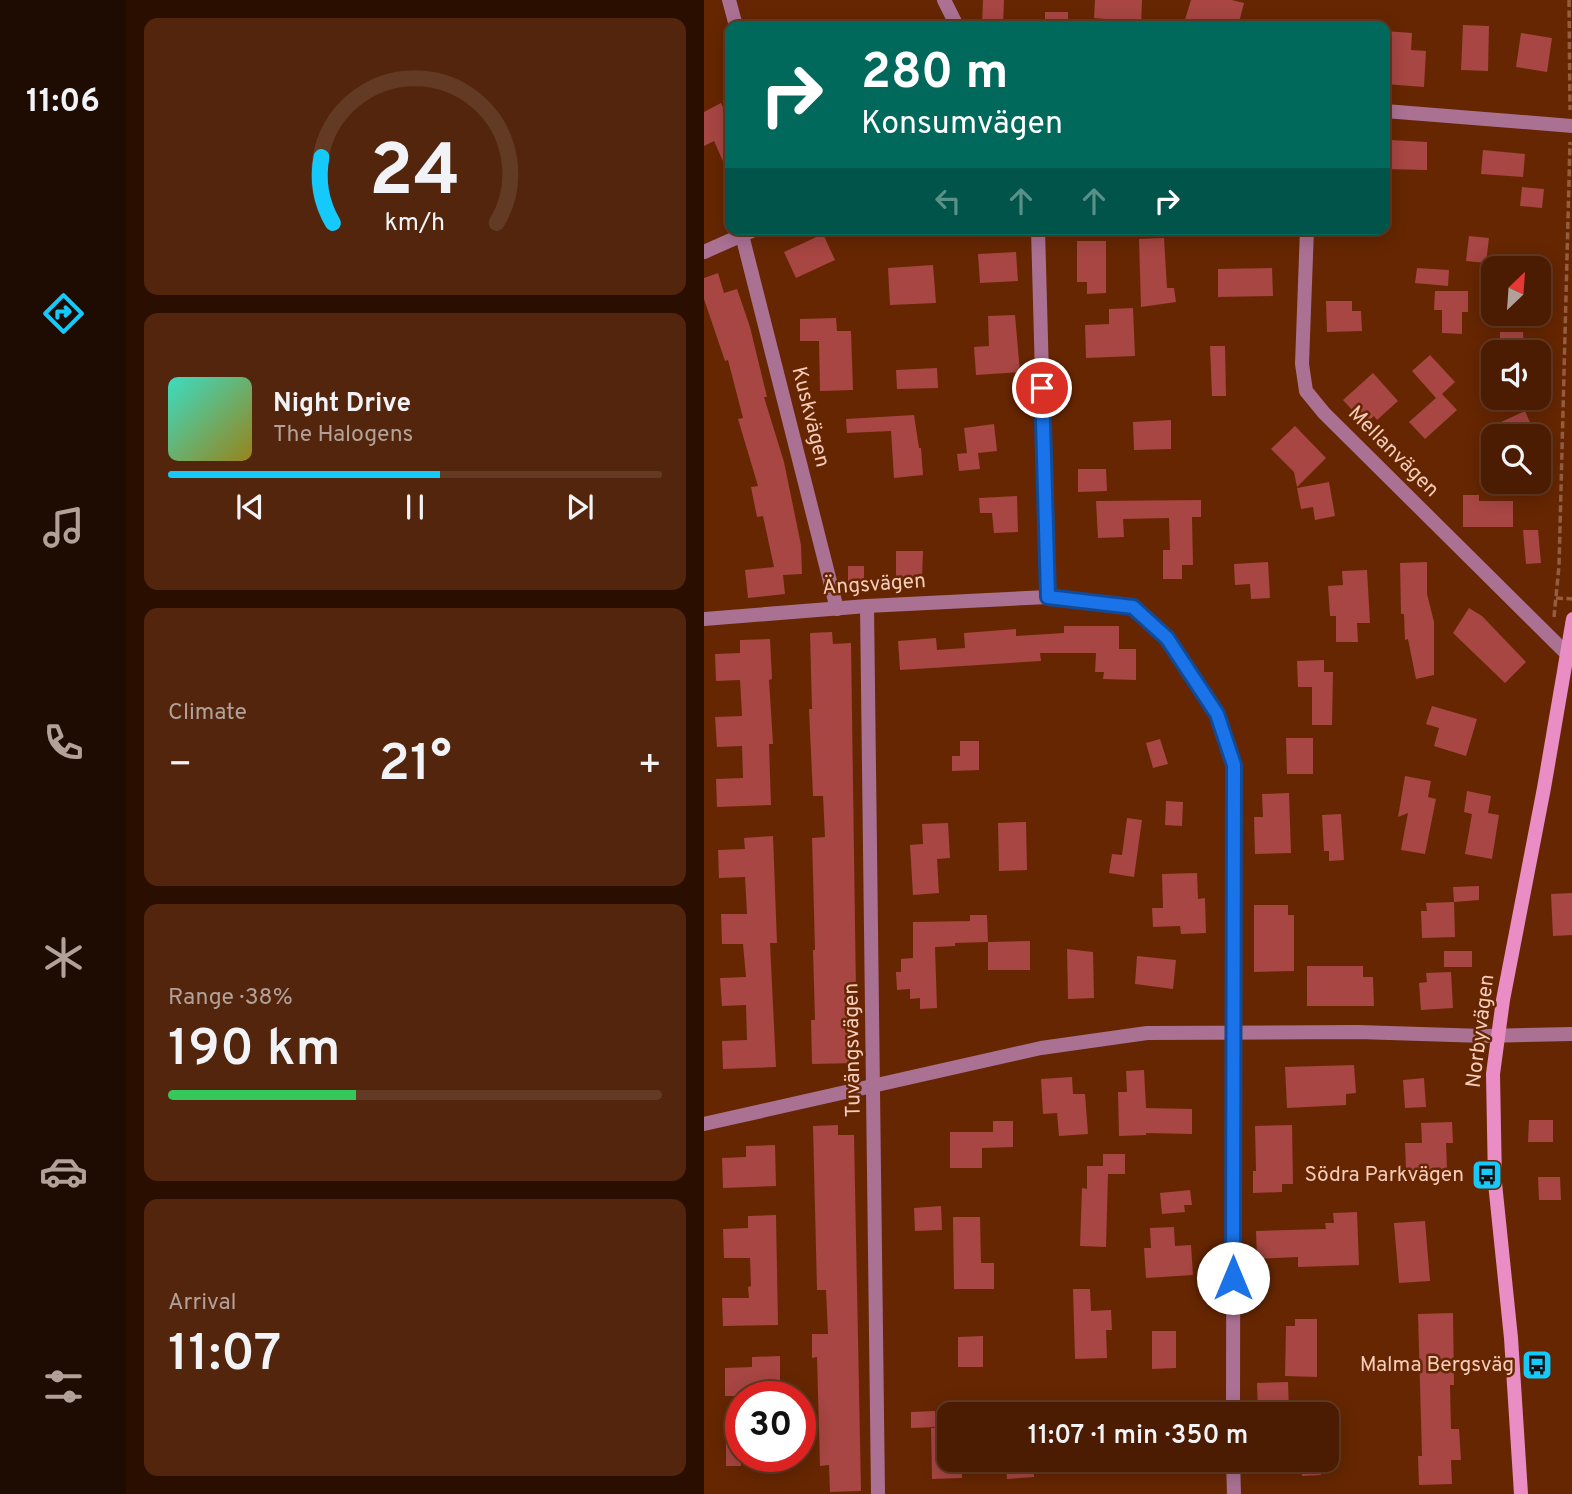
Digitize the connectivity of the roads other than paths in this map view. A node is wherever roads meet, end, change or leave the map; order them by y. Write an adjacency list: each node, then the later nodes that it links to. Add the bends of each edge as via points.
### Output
1 (729, 0): 3 (street)
2 (944, 0): 4 (street)
3 (735, 21)
4 (954, 21)
5 (1390, 111): 6 (street)
6 (1571, 126)
7 (742, 235): 11 (street)
8 (750, 235): 14 (street, Kuskvägen)
9 (1038, 235): 12 (street)
10 (1307, 235): 17 (street, Mellanvägen, via 1302,364 1306,391)
11 (704, 252)
12 (1048, 597): 13 (street, Ängsvägen); 18 (street, Ängsvägen, via 1133,607 1167,638 1217,714 1234,765)
13 (867, 606): 14 (street, Ängsvägen); 21 (street, Tuvängsvägen)
14 (837, 609): 15 (street, Ängsvägen)
15 (704, 619)
16 (1573, 619): 17 (street, Norbyvägen)
17 (1568, 655): 20 (street, Norbyvägen)
18 (1233, 1032): 20 (street); 21 (street, via 1147,1033 1041,1048); 23 (street, Ängsvägen)
19 (1573, 1034): 20 (street)
20 (1497, 1036): 27 (street, Norbyvägen, via 1494,1183 1511,1338)
21 (874, 1087): 22 (street); 25 (street, Tuvängsvägen)
22 (704, 1124)
23 (1233, 1402)
24 (1234, 1472): 26 (street)
25 (878, 1494)
26 (1234, 1494)
27 (1521, 1494)

